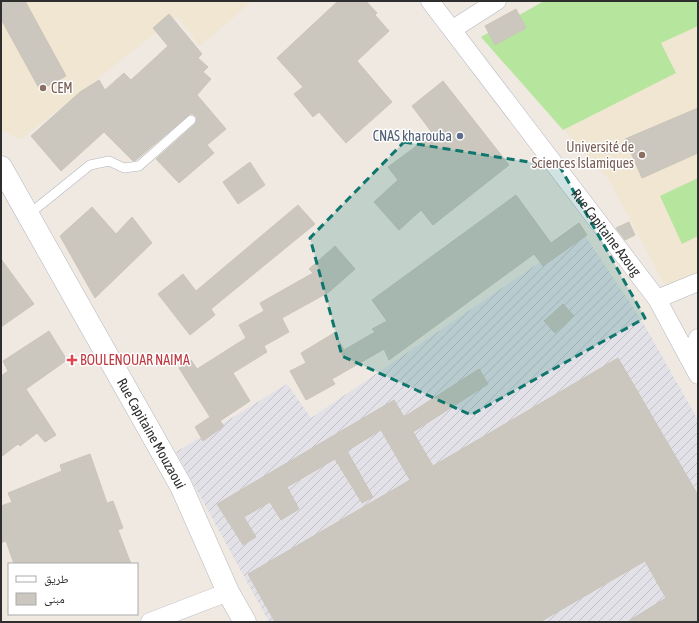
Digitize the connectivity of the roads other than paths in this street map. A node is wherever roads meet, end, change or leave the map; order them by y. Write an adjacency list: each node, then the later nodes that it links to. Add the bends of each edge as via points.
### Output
1 (430, 1): 3 (street, Rue Capitaine Azoug)
2 (497, 1): 3 (street)
3 (453, 29): 8 (street, Rue Capitaine Azoug)
4 (191, 120): 6 (lane, via 139,166 124,168 109,161 90,165)
5 (1, 167): 6 (main road, Rue Capitaine Mouzaoui)
6 (28, 215): 12 (main road, Rue Capitaine Mouzaoui, via 181,486)
7 (698, 282): 8 (street)
8 (658, 299): 10 (street, Rue Capitaine Azoug)
9 (698, 338): 10 (street)
10 (689, 358): 11 (street, Rue Capitaine Azoug)
11 (698, 375)
12 (228, 592): 13 (street); 14 (main road, Rue Capitaine Mouzaoui)
13 (150, 622)
14 (245, 622)

